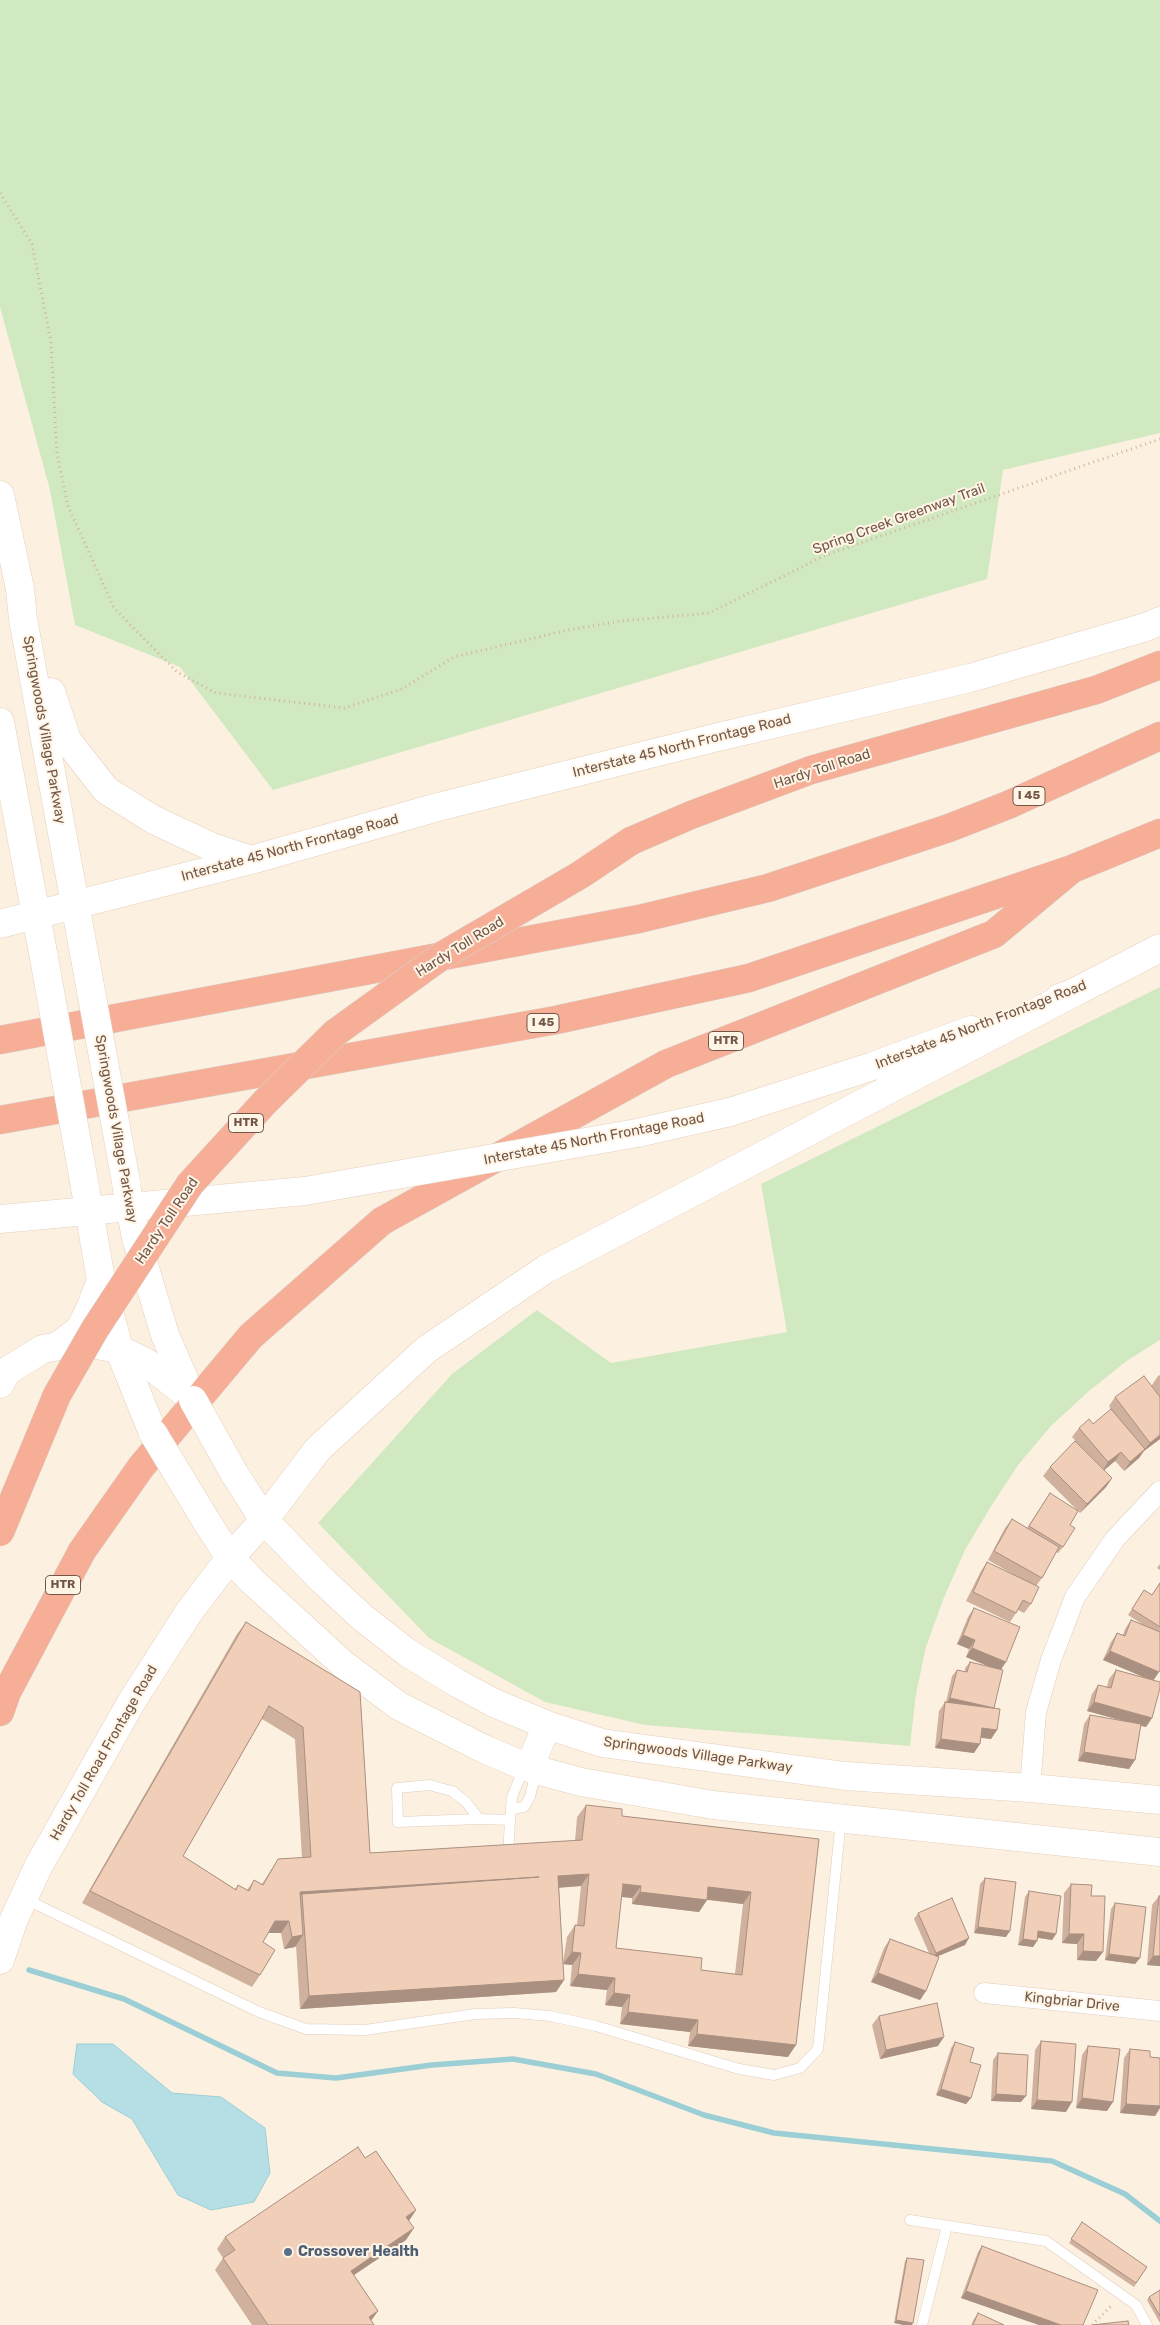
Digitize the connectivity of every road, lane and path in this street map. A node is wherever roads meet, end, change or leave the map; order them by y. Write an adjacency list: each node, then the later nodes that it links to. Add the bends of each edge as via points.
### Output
1 (0, 193): 2 (path, Spring Creek Greenway Trail, via 32,244 51,342 57,454 68,506 114,608 177,672 216,693 344,708 402,689 454,657 568,630 621,621 709,613 826,555)
2 (1160, 439)
3 (0, 495): 4 (main road, Springwoods Village Parkway)
4 (20, 589): 10 (main road, via 37,617 51,694 67,740 106,790 154,820 212,847); 12 (main road, Springwoods Village Parkway)
5 (1160, 621): 10 (main road, Interstate 45 North Frontage Road, via 970,678 438,807)
6 (1160, 665): 29 (highway, Hardy Toll Road / HTR, bridge, via 1096,690 811,770 691,814 631,841 580,875 443,955 335,1033 196,1177 95,1329 57,1395)
7 (0, 722): 13 (main road)
8 (1160, 736): 17 (highway, I 45, via 949,828 768,888 639,919)
9 (1160, 833): 11 (highway, I 45)
10 (251, 860): 12 (main road, Interstate 45 North Frontage Road)
11 (1072, 869): 18 (highway, I 45, via 749,978 556,1020); 31 (highway, HTR, via 994,934 666,1064 382,1221 251,1336 141,1468 82,1551 7,1692)
12 (75, 904): 13 (main road, Interstate 45 North Frontage Road); 19 (main road, Springwoods Village Parkway, bridge)
13 (36, 914): 14 (main road, Interstate 45 North Frontage Road); 20 (main road, bridge)
14 (0, 924)
15 (1160, 948): 16 (main road, Interstate 45 North Frontage Road)
16 (1075, 992): 19 (main road, Interstate 45 North Frontage Road, bridge, via 873,1066 748,1106 636,1133 305,1191); 28 (main road, Hardy Toll Road Frontage Road, via 546,1269 427,1349 318,1449)
17 (0, 1040)
18 (0, 1120)
19 (128, 1195): 20 (main road, Interstate 45 North Frontage Road); 26 (main road, Springwoods Village Parkway, via 136,1238 165,1335)
20 (87, 1199): 21 (main road, Interstate 45 North Frontage Road); 22 (main road)
21 (0, 1219)
22 (101, 1280): 23 (main road, via 80,1329); 24 (main road)
23 (58, 1346): 24 (main road, via 79,1342); 25 (main road, via 44,1349 7,1371)
24 (130, 1359): 26 (main road); 30 (main road, bridge, via 154,1433)
25 (0, 1384)
26 (193, 1400): 28 (main road, Springwoods Village Parkway, bridge)
27 (1160, 1491): 35 (street, via 1115,1539 1075,1597 1050,1660 1036,1712)
28 (264, 1520): 30 (main road, Hardy Toll Road Frontage Road); 32 (main road, Springwoods Village Parkway, via 363,1618 408,1653 494,1703)
29 (0, 1532)
30 (230, 1558): 33 (main road, via 344,1665 399,1706); 43 (main road, Hardy Toll Road Frontage Road, via 189,1612 132,1701 38,1867)
31 (0, 1712)
32 (547, 1725): 33 (main road); 34 (main road, Springwoods Village Parkway, via 602,1743)
33 (529, 1768): 37 (lane, via 520,1777 512,1797); 37 (lane, via 533,1784 530,1796 524,1807); 38 (main road, via 581,1782 713,1804)
34 (845, 1776): 35 (main road, Springwoods Village Parkway); 38 (main road)
35 (1030, 1788): 36 (main road, Springwoods Village Parkway)
36 (1160, 1800)
37 (513, 1809): 40 (lane)
38 (842, 1817): 41 (main road); 43 (lane, via 818,2048 800,2068 774,2075 739,2069 596,2026 550,2016 475,2014 365,2030 306,2029 259,2012)
39 (479, 1819): 39 (lane, via 466,1802 452,1792 430,1785 397,1788 398,1822); 40 (lane)
40 (510, 1820): 42 (lane)
41 (1160, 1852)
42 (508, 1856)
43 (24, 1899): 44 (main road, Hardy Toll Road Frontage Road)
44 (0, 1960)
45 (984, 1993): 46 (street, Kingbriar Drive)
46 (1160, 2011)
47 (910, 2220): 48 (lane)
48 (948, 2226): 49 (lane, via 1046,2241); 50 (lane)
49 (1122, 2295): 51 (path); 52 (lane, via 1136,2305)
50 (922, 2325)
51 (1092, 2325)
52 (1147, 2325)

